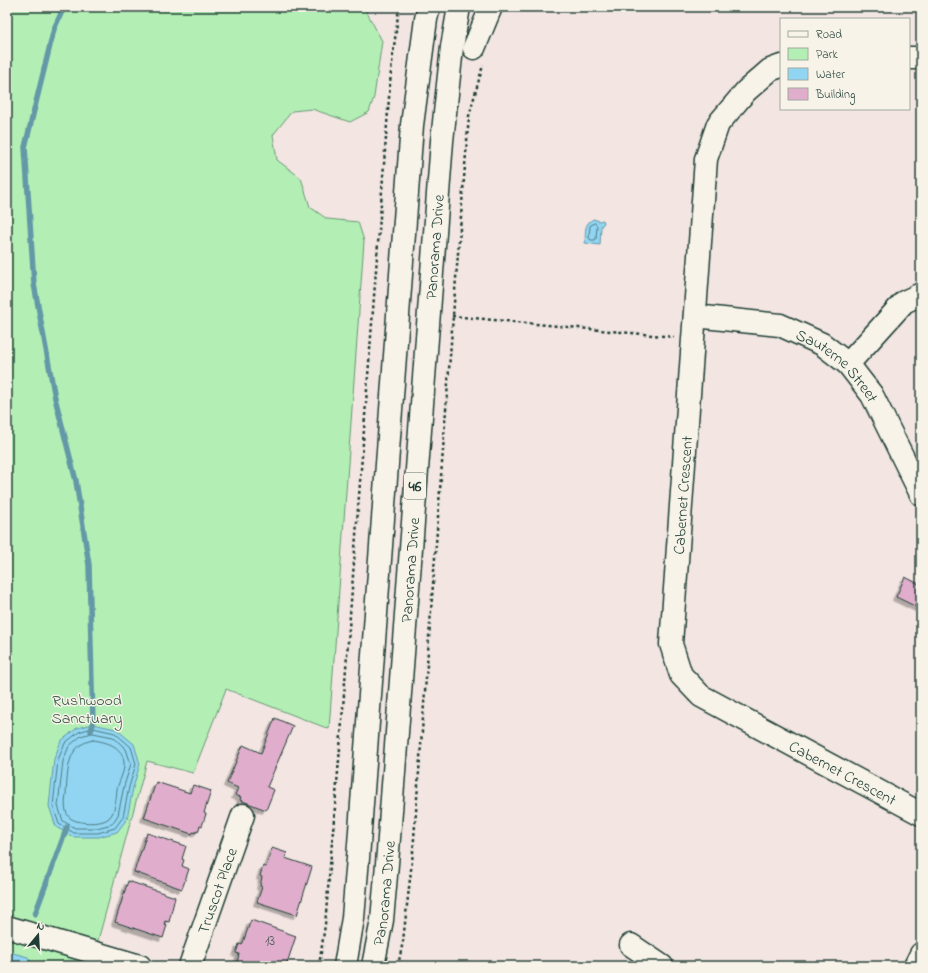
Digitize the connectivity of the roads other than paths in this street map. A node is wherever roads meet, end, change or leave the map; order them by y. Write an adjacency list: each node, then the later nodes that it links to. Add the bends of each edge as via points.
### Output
1 (429, 7): 19 (main road, Panorama Drive / 46, via 412,125 353,918)
2 (459, 7): 20 (main road, Panorama Drive / 46, via 442,141 387,864 382,920)
3 (491, 7): 4 (main road)
4 (479, 54)
5 (910, 58): 6 (main road)
6 (921, 58)
7 (780, 66): 9 (main road, Cabernet Crescent, via 770,70 746,91 718,124 706,159)
8 (921, 294): 10 (main road, via 904,302)
9 (695, 316): 10 (main road, Sauterne Street, via 780,325 822,344); 13 (main road, Cabernet Crescent, via 671,644 681,675 701,696)
10 (848, 364): 11 (main road, Sauterne Street, via 872,395)
11 (921, 494)
12 (243, 814): 18 (main road, Truscot Place)
13 (921, 814)
14 (7, 927): 17 (main road)
15 (632, 945): 21 (main road)
16 (921, 954): 22 (main road)
17 (140, 966)
18 (190, 966)
19 (345, 966)
20 (373, 966)
21 (662, 966)
22 (915, 966)

